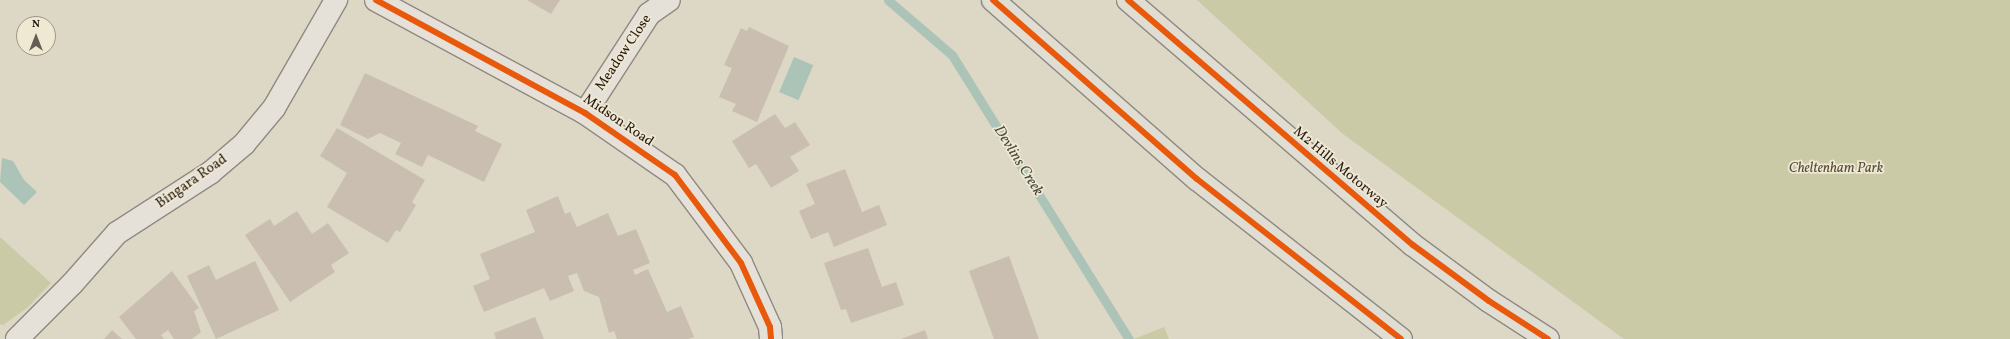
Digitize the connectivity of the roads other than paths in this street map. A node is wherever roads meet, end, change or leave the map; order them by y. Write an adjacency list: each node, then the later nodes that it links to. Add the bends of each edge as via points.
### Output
1 (336, 0): 7 (street, Bingara Road, via 274,108 244,144 210,173 117,233 72,284)
2 (376, 0): 6 (street, Midson Road)
3 (669, 0): 6 (street, Meadow Close, via 649,14)
4 (993, 0): 9 (highway, via 1197,179)
5 (1128, 0): 10 (highway, M2 Hills Motorway, via 1413,245 1489,301)
6 (585, 113): 8 (street, Midson Road, via 675,175 741,263 770,327)
7 (17, 339)
8 (771, 339)
9 (1400, 339)
10 (1548, 339)

